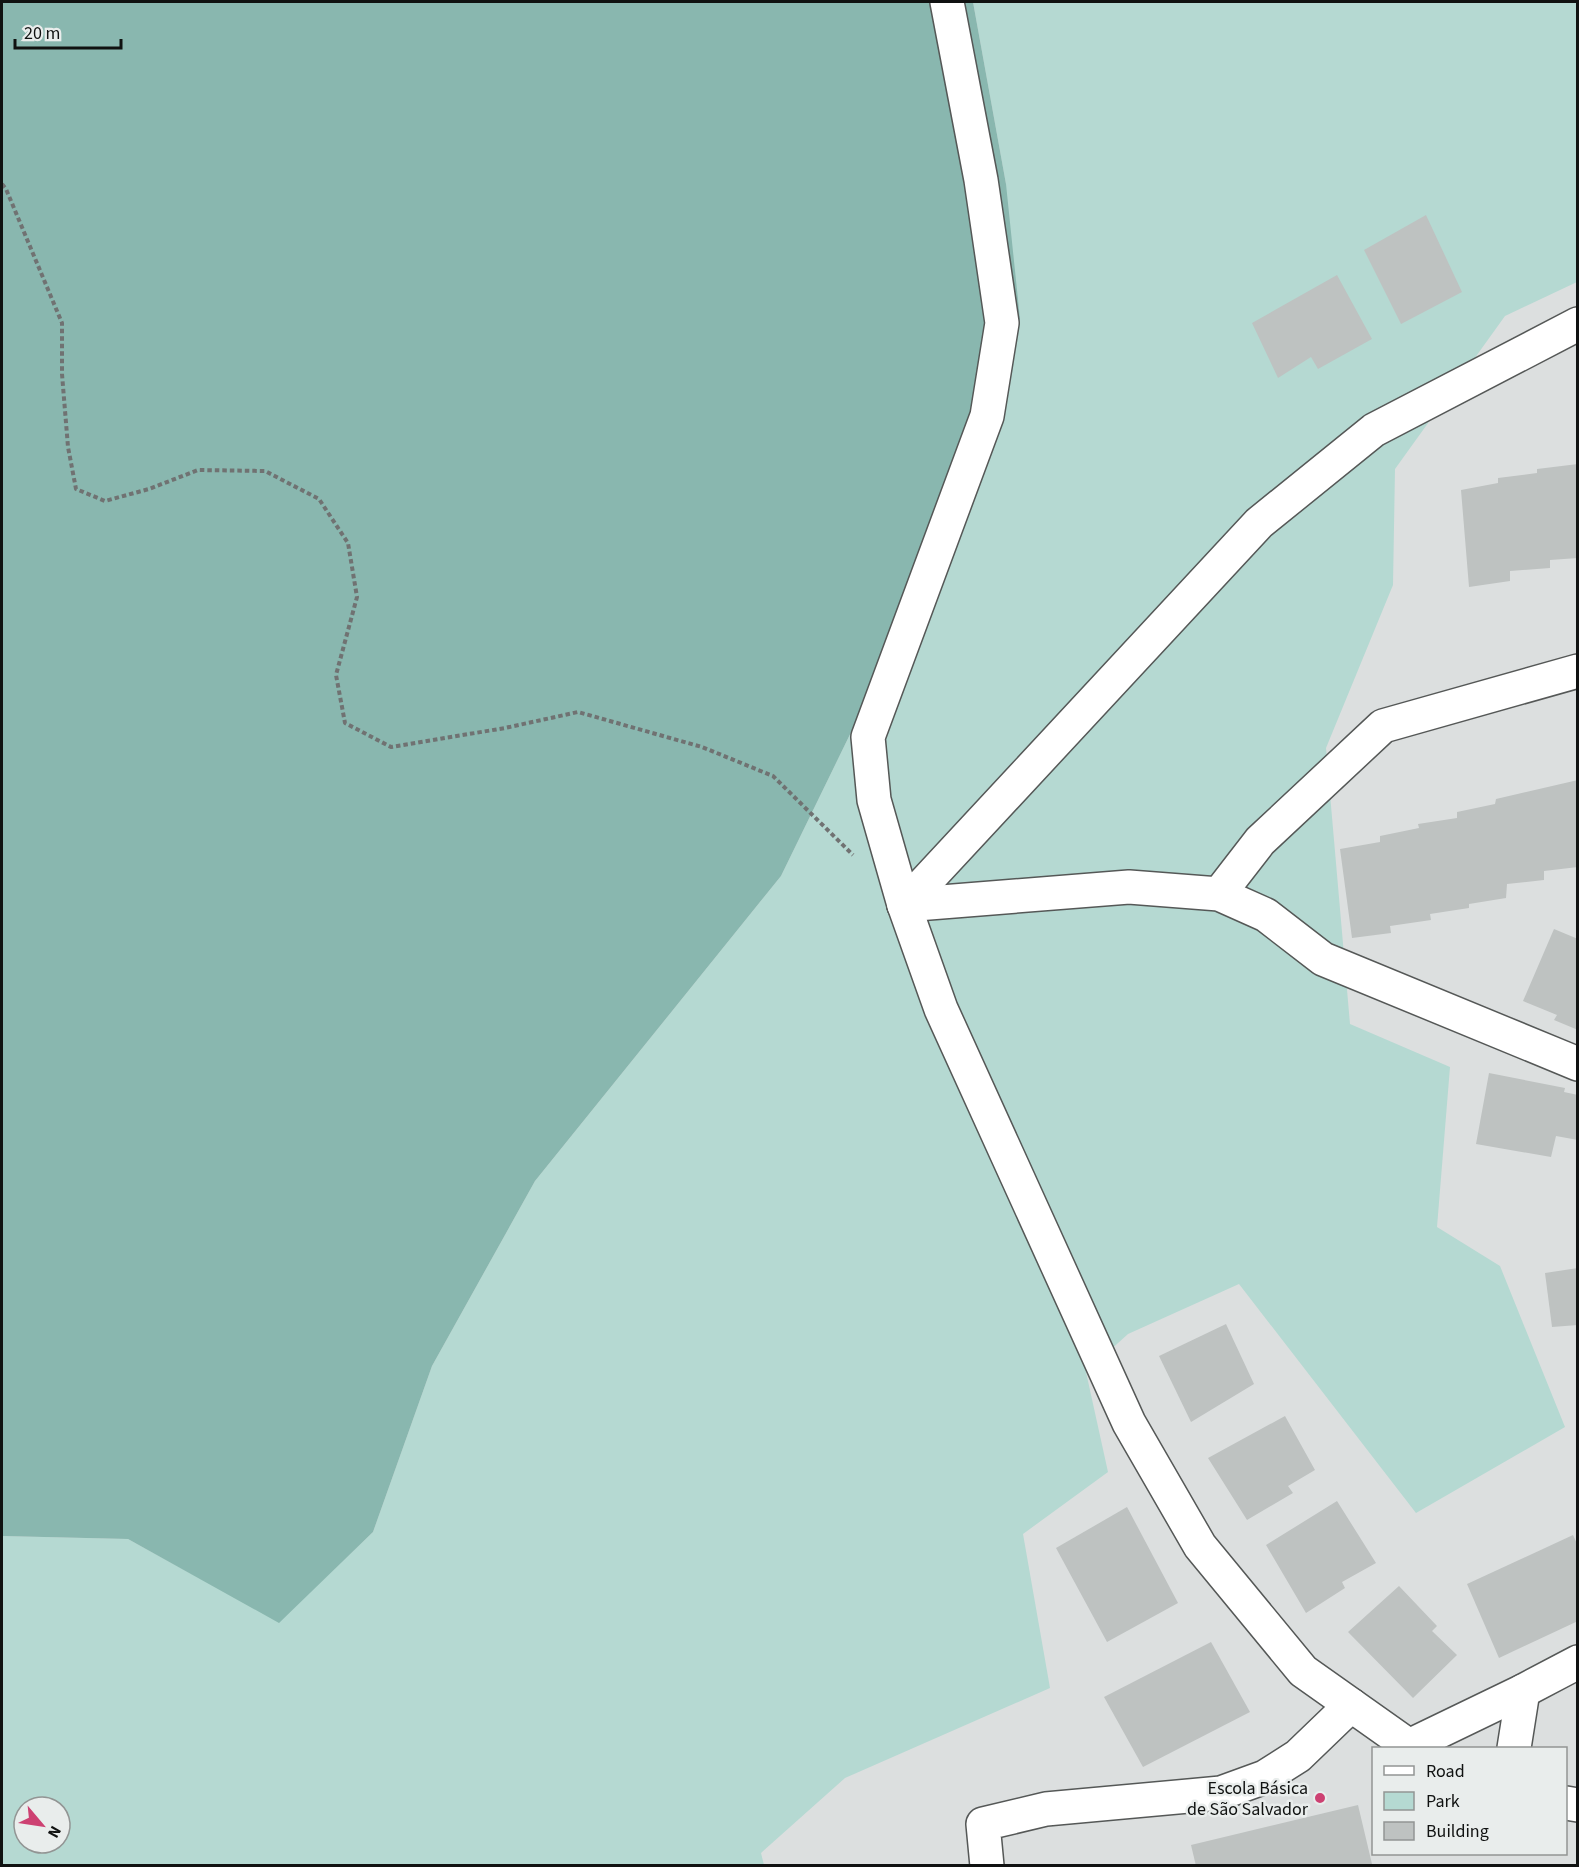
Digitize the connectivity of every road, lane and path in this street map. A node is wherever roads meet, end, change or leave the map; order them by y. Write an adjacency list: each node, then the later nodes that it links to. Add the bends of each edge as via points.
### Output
1 (947, 2): 7 (street, via 981,180 1002,322 987,416 868,737 874,800)
2 (2, 184): 5 (path, via 62,323 68,447 76,489 105,501 198,470 265,471 319,499 348,543 357,597 336,675 345,723 391,747 578,711 702,747 772,776)
3 (1578, 324): 7 (street, via 1374,430 1259,523)
4 (1578, 671): 6 (street, via 1383,726 1260,841)
5 (855, 857)
6 (1219, 894): 7 (street, via 1129,887); 8 (street, via 1266,915 1323,959)
7 (904, 905): 11 (street, via 940,1009 1129,1422 1200,1546 1304,1671)
8 (1578, 1064)
9 (1578, 1662): 10 (street)
10 (1523, 1691): 12 (street); 13 (street)
11 (1351, 1705): 12 (street); 14 (street, via 1298,1756 1265,1777 1221,1793 1046,1809 983,1824)
12 (1413, 1747)
13 (1514, 1747)
14 (987, 1866)

